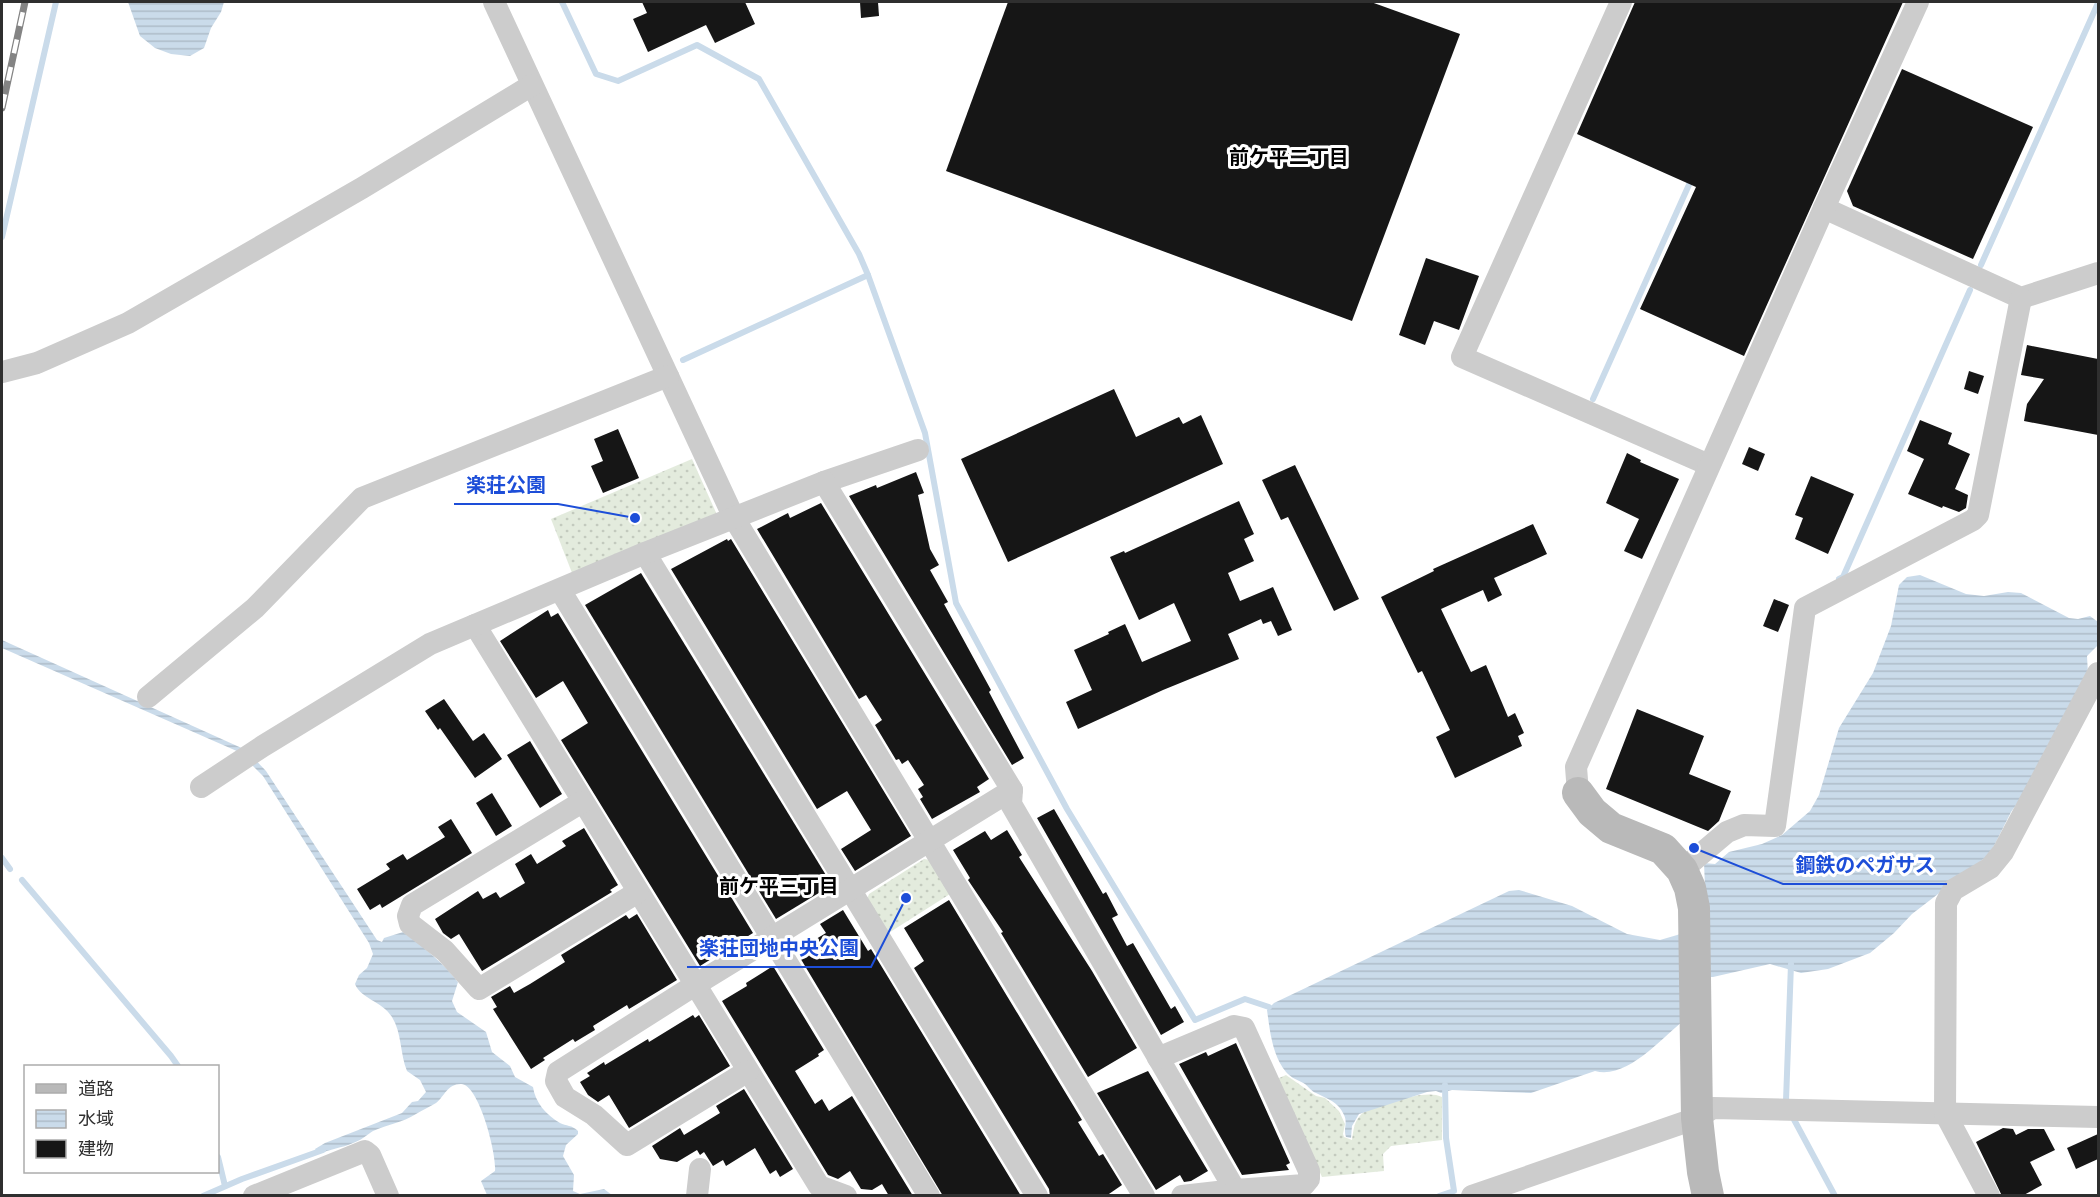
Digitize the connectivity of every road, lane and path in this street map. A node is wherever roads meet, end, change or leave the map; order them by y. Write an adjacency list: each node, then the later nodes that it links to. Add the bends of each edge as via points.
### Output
1 (494, 2): 4 (street)
2 (1621, 2): 11 (street, via 1462,357)
3 (1918, 2): 5 (street)
4 (532, 85): 8 (street, via 128,323 37,363); 9 (street)
5 (1824, 208): 7 (street); 11 (street)
6 (2098, 273): 7 (street)
7 (2021, 298): 24 (street, via 1978,515 1805,608 1774,826 1744,825 1726,832)
8 (2, 372)
9 (668, 376): 13 (street); 18 (street, via 362,498 255,608)
10 (918, 450): 12 (street)
11 (1709, 465): 21 (street, via 1576,767)
12 (824, 482): 13 (street); 20 (street)
13 (734, 518): 14 (street); 23 (street)
14 (645, 553): 15 (street); 25 (street)
15 (560, 590): 16 (street); 27 (street)
16 (475, 625): 19 (street, via 430,644); 22 (street)
17 (2098, 673): 31 (street, via 2003,852 1989,868 1953,890 1946,903)
18 (148, 697)
19 (201, 787)
20 (1012, 790): 23 (street); 29 (street, via 1011,804)
21 (1578, 793): 24 (street, via 1592,813 1611,828 1663,849)
22 (582, 802): 26 (street); 26 (street, via 412,905 410,924 445,951 479,989)
23 (930, 841): 25 (street); 42 (street)
24 (1682, 870): 33 (street, via 1694,908)
25 (850, 890): 27 (street); 41 (street)
26 (638, 892): 28 (street)
27 (772, 938): 28 (street); 40 (street)
28 (695, 985): 30 (street); 30 (street, via 558,1072 558,1088 564,1097 594,1115 627,1145)
29 (1158, 1058): 35 (street); 35 (street, via 1234,1026 1244,1028 1248,1034 1309,1170 1309,1179 1304,1185)
30 (748, 1071): 39 (street, via 819,1186)
31 (1945, 1113): 32 (street); 33 (street, via 1713,1108); 46 (street)
32 (2098, 1117)
33 (1697, 1118): 44 (street); 45 (street)
34 (700, 1170): 38 (street)
35 (1235, 1190): 43 (street)
36 (254, 1196): 37 (street, via 365,1151)
37 (388, 1196)
38 (697, 1196)
39 (846, 1196)
40 (928, 1196)
41 (1037, 1196)
42 (1144, 1196)
43 (1182, 1196)
44 (1472, 1196)
45 (1708, 1196)
46 (1989, 1196)

